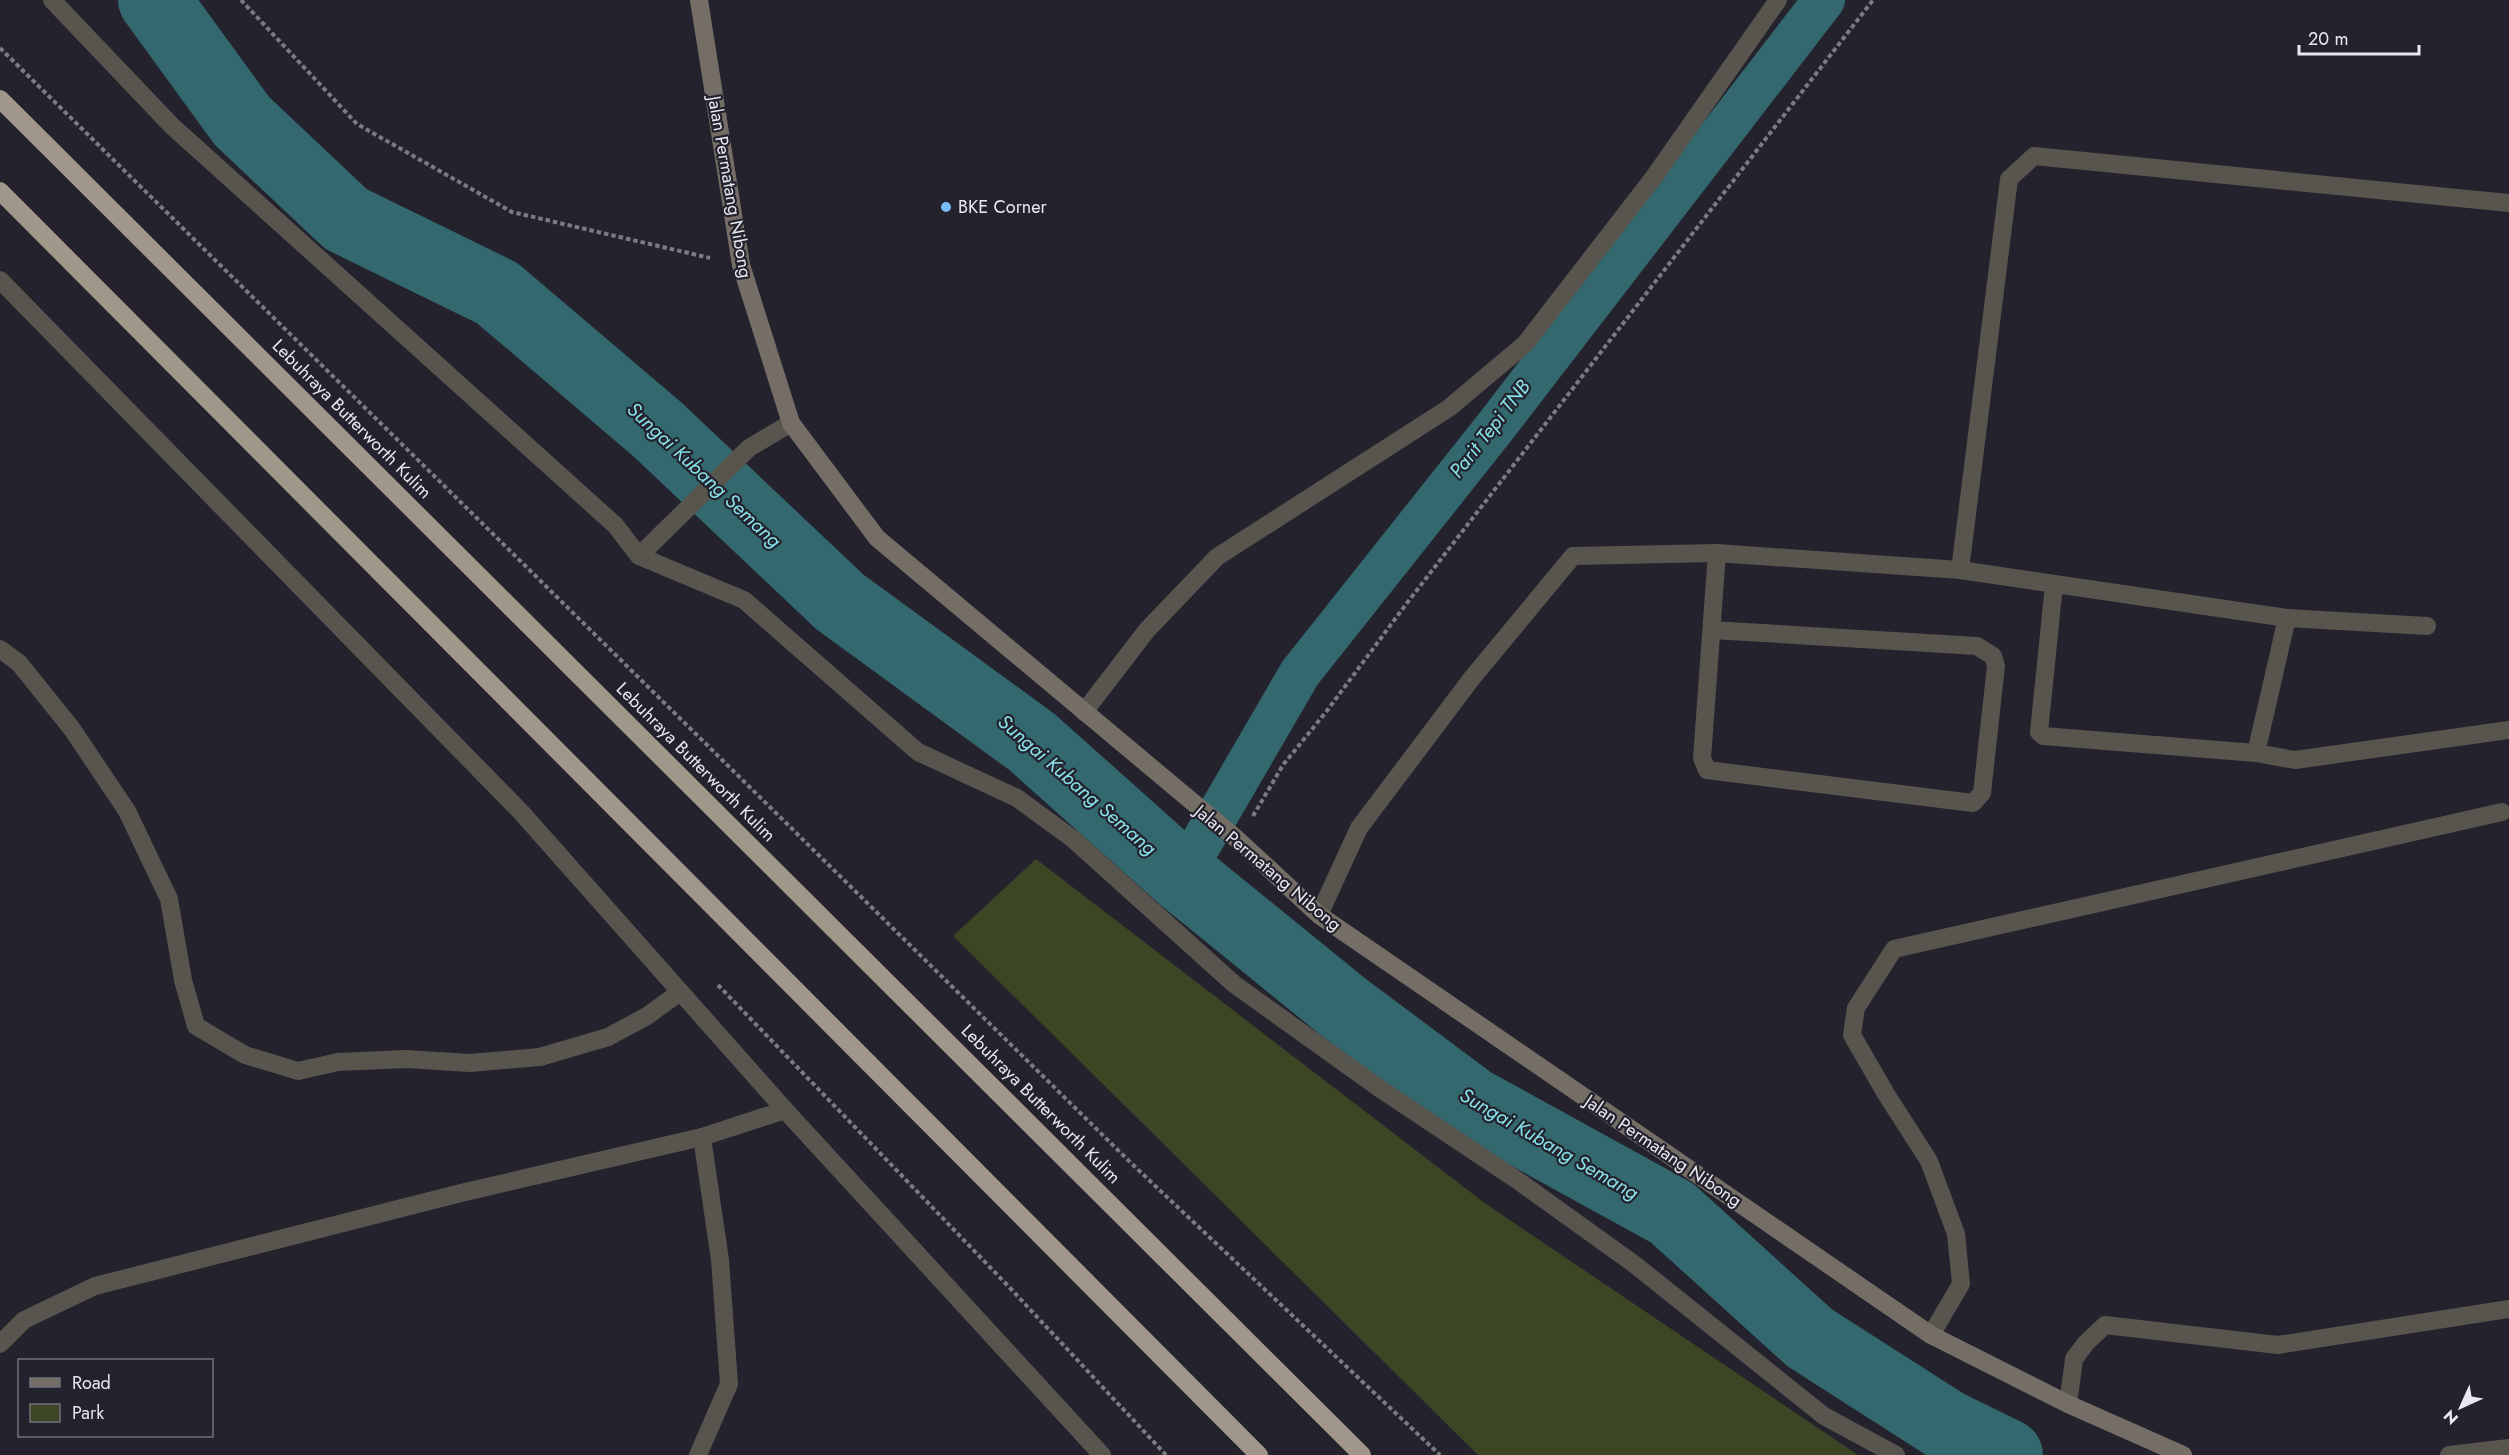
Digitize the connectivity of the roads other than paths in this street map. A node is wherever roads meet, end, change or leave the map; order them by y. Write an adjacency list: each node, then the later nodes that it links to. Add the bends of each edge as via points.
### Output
1 (52, 0): 10 (street, via 172,126 615,525)
2 (699, 0): 8 (main road, Jalan Permatang Nibong, via 741,265)
3 (1778, 0): 17 (street, via 1654,177 1525,344 1449,408 1217,557 1147,630)
4 (0, 99): 33 (highway, Lebuhraya Butterworth Kulim)
5 (0, 191): 32 (highway)
6 (2509, 203): 11 (street, via 2034,156 2009,178)
7 (0, 280): 22 (street, via 521,812)
8 (791, 423): 10 (street, via 749,448); 17 (main road, Jalan Permatang Nibong, via 877,538)
9 (1717, 553): 11 (street); 15 (street); 21 (street, via 1573,556 1472,678 1359,828)
10 (639, 556): 34 (street, via 744,600 918,752 1017,798 1073,839 1234,984 1635,1264 1824,1416)
11 (1960, 570): 12 (street)
12 (2054, 585): 13 (street); 19 (street, via 2039,732 2043,736)
13 (2287, 618): 14 (street); 19 (street)
14 (2427, 626)
15 (1712, 630): 15 (street, via 1702,758 1707,770 1973,803 1982,793 1996,666 1993,656 1977,646)
16 (0, 649): 22 (street, via 19,663 72,729 127,811 169,899 183,980 196,1026 245,1055 298,1071 338,1062 406,1059 470,1063 540,1057 608,1037)
17 (1084, 712): 21 (main road, Jalan Permatang Nibong, via 1238,840)
18 (2509, 730): 19 (street, via 2295,760)
19 (2256, 753)
20 (2502, 812): 26 (street, via 1894,949 1856,1008 1852,1035 1929,1161 1956,1234 1961,1284)
21 (1319, 915): 26 (main road, Jalan Permatang Nibong)
22 (680, 992): 23 (street)
23 (785, 1110): 24 (street); 31 (street)
24 (702, 1137): 27 (street, via 461,1193 95,1286 24,1320); 30 (street, via 720,1260 729,1384)
25 (2509, 1309): 28 (street, via 2278,1345 2105,1325 2074,1359)
26 (1931, 1335): 28 (main road, Jalan Permatang Nibong)
27 (0, 1344)
28 (2068, 1404): 35 (main road, Jalan Permatang Nibong)
29 (2509, 1448): 36 (street)
30 (698, 1455)
31 (1102, 1455)
32 (1259, 1455)
33 (1362, 1455)
34 (1896, 1455)
35 (2182, 1455)
36 (2449, 1455)

